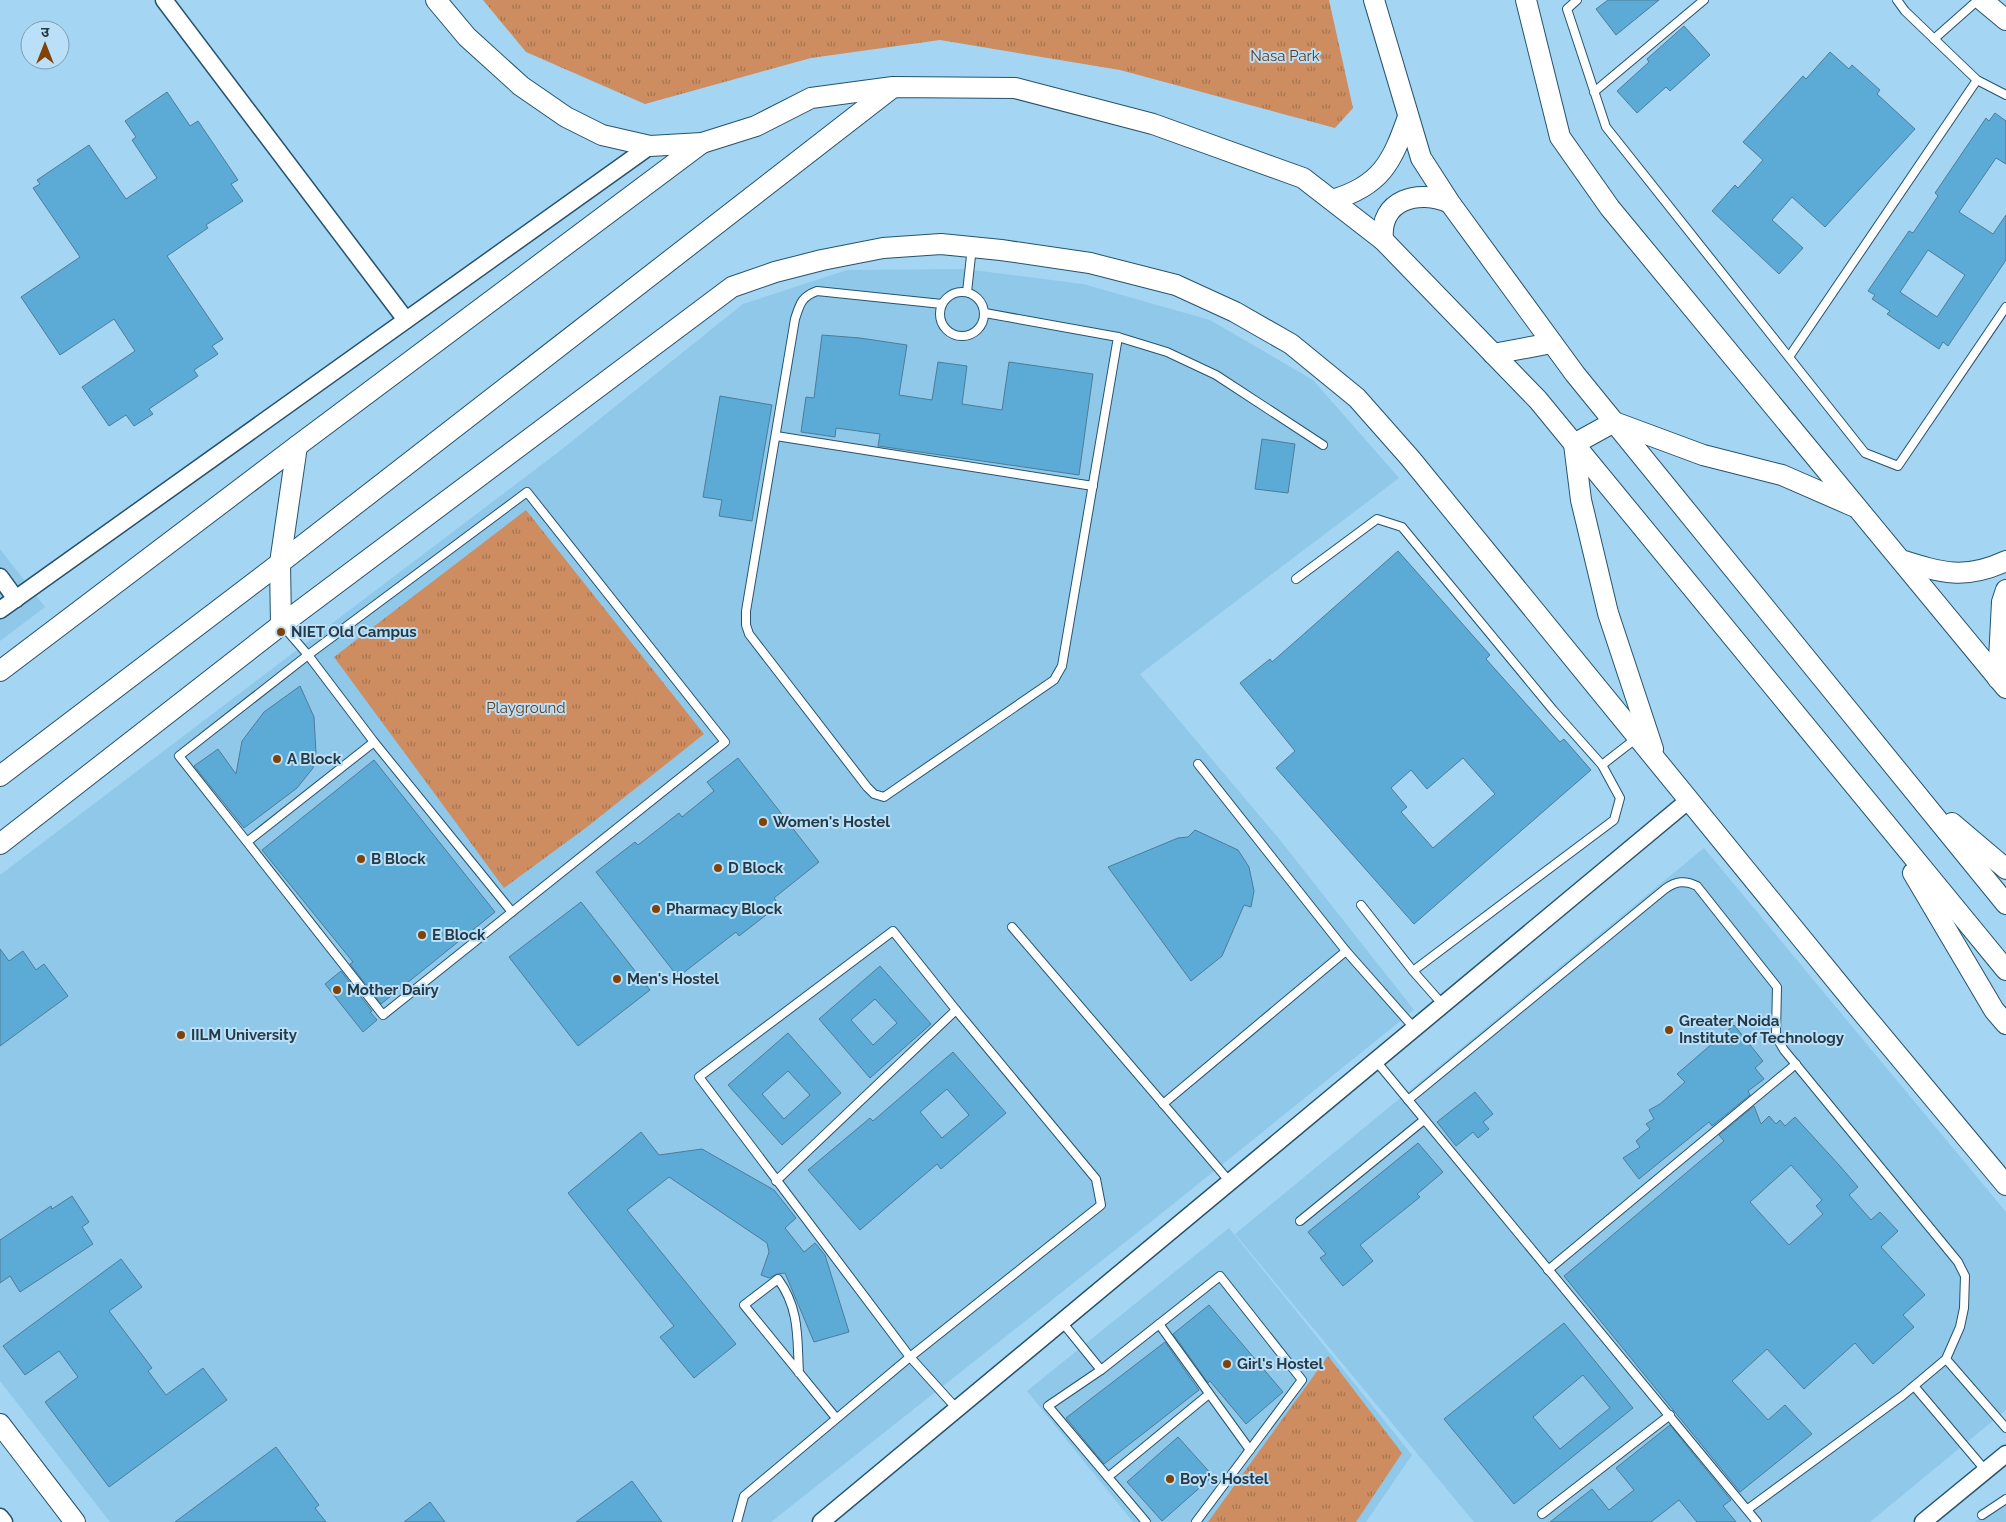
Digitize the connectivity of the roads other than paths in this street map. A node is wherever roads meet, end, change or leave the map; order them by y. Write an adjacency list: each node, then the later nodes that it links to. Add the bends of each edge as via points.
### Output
1 (164, 0): 26 (street)
2 (436, 0): 17 (street, via 468,37 521,86 566,117 602,134)
3 (1374, 0): 15 (street)
4 (1526, 0): 37 (street, via 1560,137 1610,208)
5 (1577, 0): 13 (lane, via 1567,10)
6 (1704, 0): 13 (lane)
7 (1897, 0): 10 (lane)
8 (1980, 0): 9 (street); 10 (lane)
9 (2006, 20)
10 (1934, 39): 11 (lane)
11 (1977, 80): 14 (lane); 30 (lane)
12 (893, 87): 16 (street, via 811,98 756,126); 18 (street, via 1015,88 1153,124 1303,178); 40 (street)
13 (1594, 92): 30 (lane, via 1606,127)
14 (2006, 95)
15 (1408, 117): 18 (street, via 1387,166 1354,194); 19 (street, via 1421,158)
16 (702, 143): 17 (street); 35 (street)
17 (650, 146): 26 (street)
18 (1332, 200): 20 (street)
19 (1450, 203): 20 (street, via 1422,197 1402,201 1386,218); 28 (street)
20 (1383, 240): 29 (street)
21 (972, 247): 22 (lane); 46 (street, via 941,244 883,248 813,262 732,287); 50 (street, via 1090,263 1176,285 1235,312 1290,344 1357,398 1410,458)
22 (967, 292): 23 (lane, via 953,294); 25 (lane, via 980,300)
23 (942, 304): 25 (lane, via 942,325 954,334 975,332); 32 (lane, via 829,291 806,295 795,319)
24 (2006, 307): 30 (lane, via 1898,466 1865,453)
25 (985, 313): 27 (lane)
26 (406, 320): 44 (street)
27 (1118, 337): 34 (lane, via 1167,352 1216,376); 36 (lane)
28 (1552, 343): 29 (street); 31 (street)
29 (1493, 354): 33 (street, via 1538,400)
30 (1789, 357)
31 (1614, 422): 33 (street); 37 (street, via 1703,455 1782,475); 56 (street)
32 (776, 436): 36 (lane); 36 (lane, via 746,625 749,634 867,787 884,797 1054,680 1062,666)
33 (1574, 444): 52 (street, via 1581,500 1608,613); 58 (street)
34 (1323, 445)
35 (297, 446): 40 (street); 48 (street)
36 (1093, 486)
37 (1857, 508): 38 (street)
38 (1901, 560): 39 (street, via 1932,570 1970,573); 49 (street)
39 (2006, 561)
40 (280, 563): 46 (street); 55 (street)
41 (0, 577): 44 (street)
42 (1296, 579): 54 (lane, via 1378,519 1402,527)
43 (2006, 590): 49 (street, via 2002,602)
44 (16, 599): 45 (street)
45 (0, 610)
46 (281, 625): 47 (lane); 60 (street)
47 (308, 655): 51 (lane); 59 (lane, via 179,756); 64 (lane, via 528,492 725,742)
48 (0, 671)
49 (2002, 683)
50 (1638, 737): 52 (street); 54 (lane)
51 (374, 742): 59 (lane); 64 (lane)
52 (1656, 760): 57 (street)
53 (1198, 764): 66 (lane)
54 (1602, 766): 68 (lane, via 1620,798 1614,820)
55 (0, 776)
56 (1915, 791): 61 (street); 62 (street)
57 (1689, 800): 69 (street); 80 (street)
58 (1881, 818): 67 (street); 71 (street, via 1994,1010)
59 (247, 842): 64 (lane, via 383,1015)
60 (0, 844)
61 (2006, 869)
62 (2006, 904)
63 (1361, 905): 68 (lane)
64 (512, 912)
65 (1012, 926): 76 (lane)
66 (1346, 950): 72 (lane); 76 (lane)
67 (2006, 970)
68 (1413, 971): 69 (lane)
69 (1443, 1005): 72 (street)
70 (956, 1010): 78 (lane); 78 (lane, via 893,931 698,1077); 85 (lane, via 1096,1179 1101,1205)
71 (2006, 1024)
72 (1415, 1029): 73 (street)
73 (1376, 1061): 75 (lane); 79 (street)
74 (1796, 1064): 75 (lane, via 1778,1040 1776,1032 1777,987 1697,886 1679,882 1665,889); 82 (lane); 86 (lane, via 1958,1262 1964,1276 1964,1308 1960,1327)
75 (1408, 1100): 77 (lane)
76 (1164, 1104): 79 (lane)
77 (1424, 1120): 81 (lane); 82 (lane)
78 (776, 1181): 85 (lane)
79 (1230, 1182): 83 (street)
80 (2006, 1185)
81 (1300, 1221)
82 (1548, 1270): 92 (lane)
83 (1062, 1322): 87 (lane); 91 (street)
84 (1159, 1324): 87 (lane); 90 (lane); 96 (lane, via 1220,1276 1302,1380)
85 (910, 1357): 91 (lane); 93 (lane)
86 (1946, 1359): 89 (lane); 95 (lane)
87 (1101, 1370): 99 (lane, via 1048,1406)
88 (799, 1373): 88 (lane, via 744,1305 778,1279 796,1313); 93 (lane)
89 (1914, 1386): 98 (lane); 101 (lane)
90 (1209, 1394): 96 (lane); 99 (lane)
91 (957, 1409): 108 (street)
92 (1670, 1415): 101 (lane); 102 (lane)
93 (836, 1418): 107 (lane, via 744,1496)
94 (0, 1424): 106 (street)
95 (2006, 1428)
96 (1250, 1450): 110 (lane)
97 (2006, 1454): 98 (street)
98 (1986, 1471): 112 (street)
99 (1108, 1477): 109 (lane)
100 (2006, 1499): 103 (lane)
101 (1748, 1510): 111 (lane)
102 (1542, 1514)
103 (1982, 1515)
104 (0, 1517): 105 (street)
105 (4, 1522)
106 (75, 1522)
107 (738, 1522)
108 (822, 1522)
109 (1146, 1522)
110 (1196, 1522)
111 (1757, 1522)
112 (1923, 1522)

